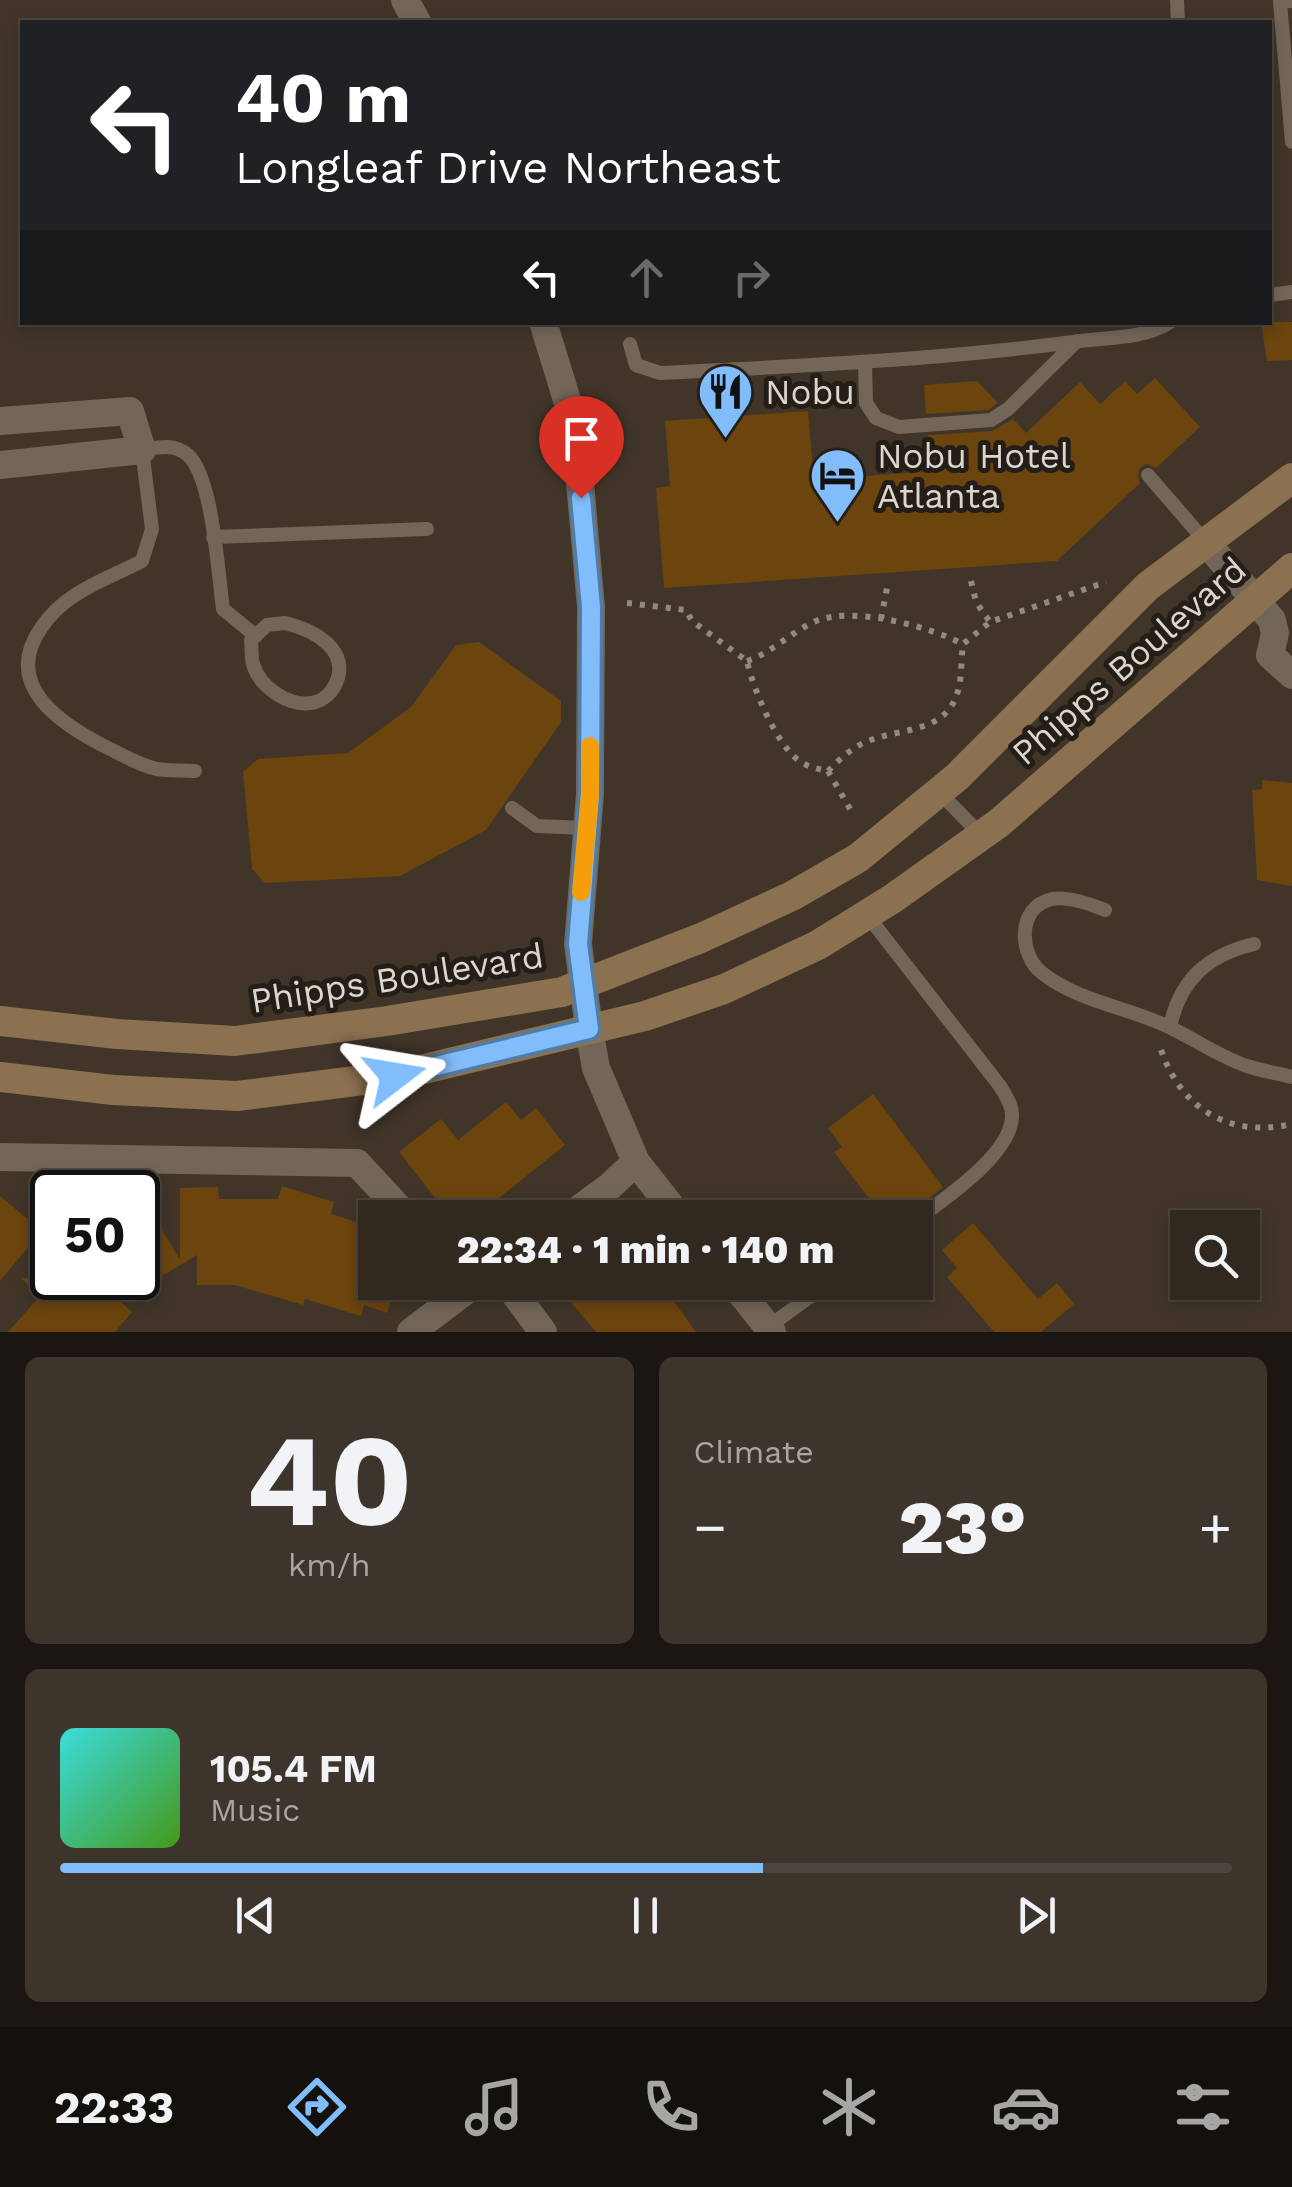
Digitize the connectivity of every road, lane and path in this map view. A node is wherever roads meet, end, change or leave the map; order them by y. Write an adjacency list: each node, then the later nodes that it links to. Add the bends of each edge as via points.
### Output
1 (1292, 1): 2 (lane, via 1280,2)
2 (1292, 142)
3 (544, 325): 35 (street, via 574,426 590,589)
4 (1163, 325): 5 (lane, via 1140,335)
5 (1077, 341): 7 (lane); 9 (lane)
6 (630, 344): 8 (lane, via 636,365 660,373)
7 (1013, 348): 8 (lane); 9 (lane, via 1040,361)
8 (865, 364): 9 (lane, via 866,403 876,418 899,427 990,420)
9 (1038, 380)
10 (0, 421): 11 (street, via 130,410)
11 (142, 450): 12 (street); 16 (lane, via 167,446 188,456 206,489); 30 (lane, via 152,528 142,562 57,608 32,645 28,674 48,710 78,733 156,769)
12 (0, 465)
13 (1148, 475): 17 (lane)
14 (1292, 478): 17 (main road, Phipps Boulevard)
15 (427, 529): 16 (lane)
16 (213, 537): 26 (lane, via 223,609)
17 (1205, 542): 23 (street); 32 (main road, Phipps Boulevard, via 1148,586)
18 (1292, 568): 23 (main road, Phipps Boulevard)
19 (1118, 578): 25 (path)
20 (971, 580): 25 (path)
21 (887, 588): 24 (path)
22 (626, 603): 28 (path, via 686,610)
23 (1273, 615): 29 (street, via 1270,654); 36 (main road, Phipps Boulevard)
24 (881, 619): 27 (path); 28 (path, via 820,619)
25 (990, 622): 27 (path)
26 (256, 636): 26 (lane, via 252,662 277,694 317,702 332,691 340,674 326,640 285,623 267,625)
27 (963, 644): 31 (path, via 949,711 927,726 866,742)
28 (748, 661): 31 (path, via 752,682 788,749 811,768)
29 (1292, 675)
30 (195, 771)
31 (828, 771): 34 (path)
32 (939, 792): 36 (lane); 40 (main road, Phipps Boulevard, via 858,858 792,896)
33 (512, 808): 35 (lane, via 537,826)
34 (853, 814)
35 (586, 828): 40 (street, via 578,926)
36 (982, 836): 38 (main road, Phipps Boulevard)
37 (1105, 910): 42 (lane, via 1052,899 1041,906 1025,925 1029,960 1067,990)
38 (867, 915): 43 (main road, Phipps Boulevard, via 724,989); 51 (lane, via 1012,1110 1006,1143)
39 (1254, 944): 42 (lane, via 1202,965 1182,988)
40 (582, 984): 41 (main road, Phipps Boulevard, via 386,1021 235,1040); 43 (street)
41 (0, 1021)
42 (1170, 1027): 45 (lane, via 1245,1066)
43 (589, 1029): 44 (main road, Phipps Boulevard, via 395,1076 237,1096); 47 (street, via 596,1068)
44 (0, 1077)
45 (1292, 1077)
46 (0, 1157): 48 (street, via 357,1163)
47 (636, 1162): 49 (street); 50 (street)
48 (391, 1200)
49 (592, 1200)
50 (666, 1200)
51 (933, 1207)
52 (452, 1300): 57 (street)
53 (520, 1300): 58 (street)
54 (746, 1300): 56 (street)
55 (808, 1300): 56 (lane)
56 (770, 1330)
57 (411, 1332)
58 (544, 1332)

